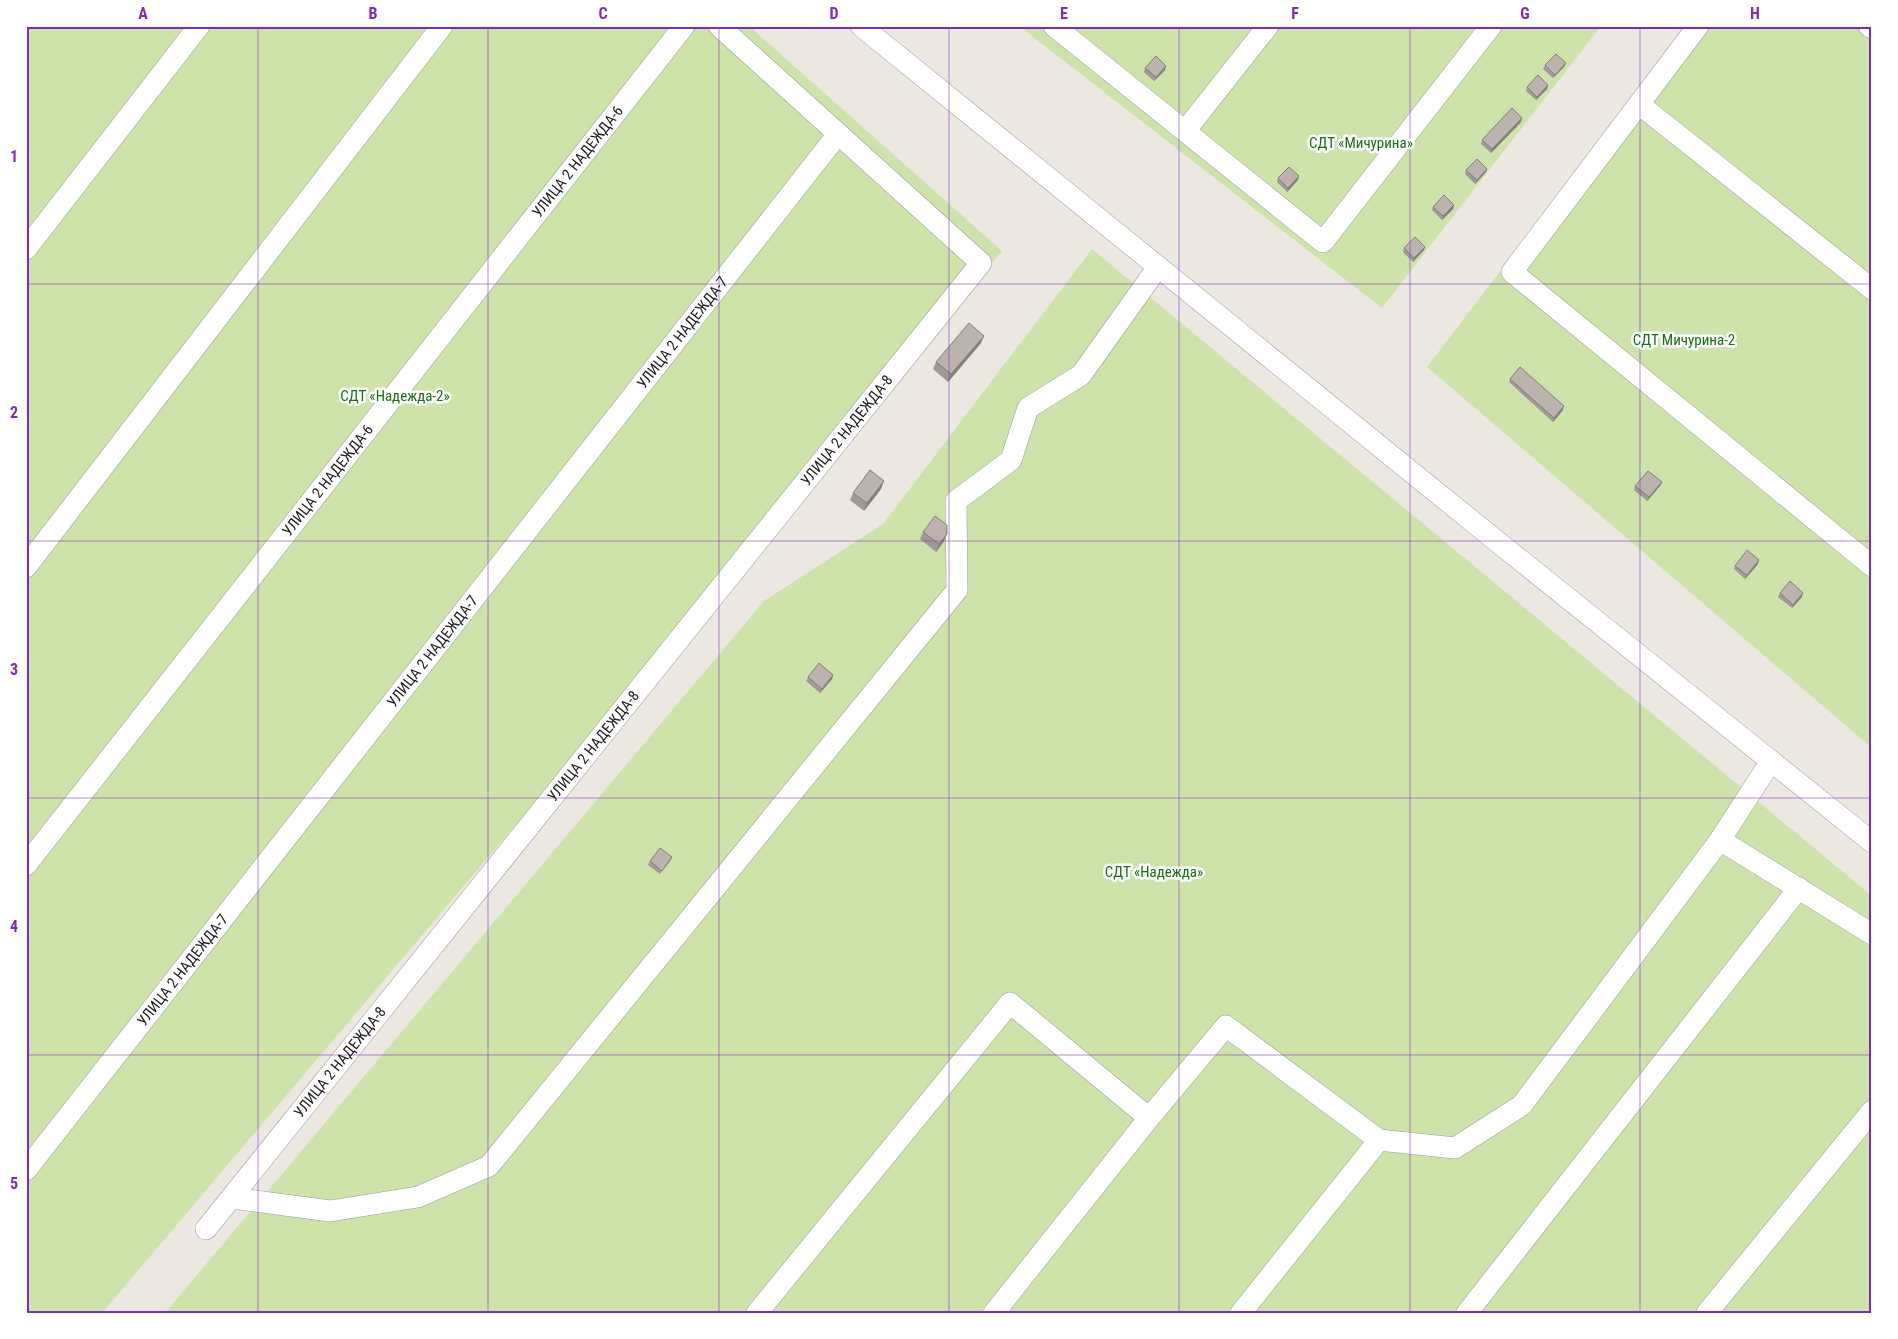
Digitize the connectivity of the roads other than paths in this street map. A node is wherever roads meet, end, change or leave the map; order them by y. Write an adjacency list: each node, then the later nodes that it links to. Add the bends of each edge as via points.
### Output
1 (199, 26): 13 (street)
2 (442, 26): 16 (street)
3 (684, 26): 21 (street, УЛИЦА 2 НАДЕЖДА-6)
4 (718, 26): 12 (street)
5 (862, 26): 14 (street)
6 (1054, 26): 11 (street)
7 (1268, 26): 11 (street)
8 (1491, 26): 11 (street, via 1323,242)
9 (1698, 26): 10 (street)
10 (1639, 104): 15 (street); 17 (street, via 1512,272)
11 (1185, 131)
12 (838, 134): 27 (street, УЛИЦА 2 НАДЕЖДА-7); 28 (street, УЛИЦА 2 НАДЕЖДА-8, via 981,263)
13 (26, 249)
14 (1158, 267): 18 (street); 28 (street, via 1081,375 1028,408 1011,460 956,501 957,590 489,1166 418,1197 330,1210)
15 (1872, 289)
16 (26, 566)
17 (1872, 566)
18 (1771, 761): 19 (street); 20 (street)
19 (1720, 840): 22 (street); 26 (street, via 1522,1105 1456,1148)
20 (1872, 842)
21 (26, 865)
22 (1799, 888): 23 (street); 33 (street)
23 (1872, 934)
24 (1872, 1111): 34 (street)
25 (1149, 1118): 26 (street, via 1226,1026); 30 (street, via 1010,1003); 31 (street)
26 (1379, 1140): 32 (street)
27 (26, 1170)
28 (232, 1198): 29 (street, УЛИЦА 2 НАДЕЖДА-8)
29 (206, 1230)
30 (757, 1313)
31 (994, 1313)
32 (1241, 1313)
33 (1467, 1313)
34 (1708, 1313)

